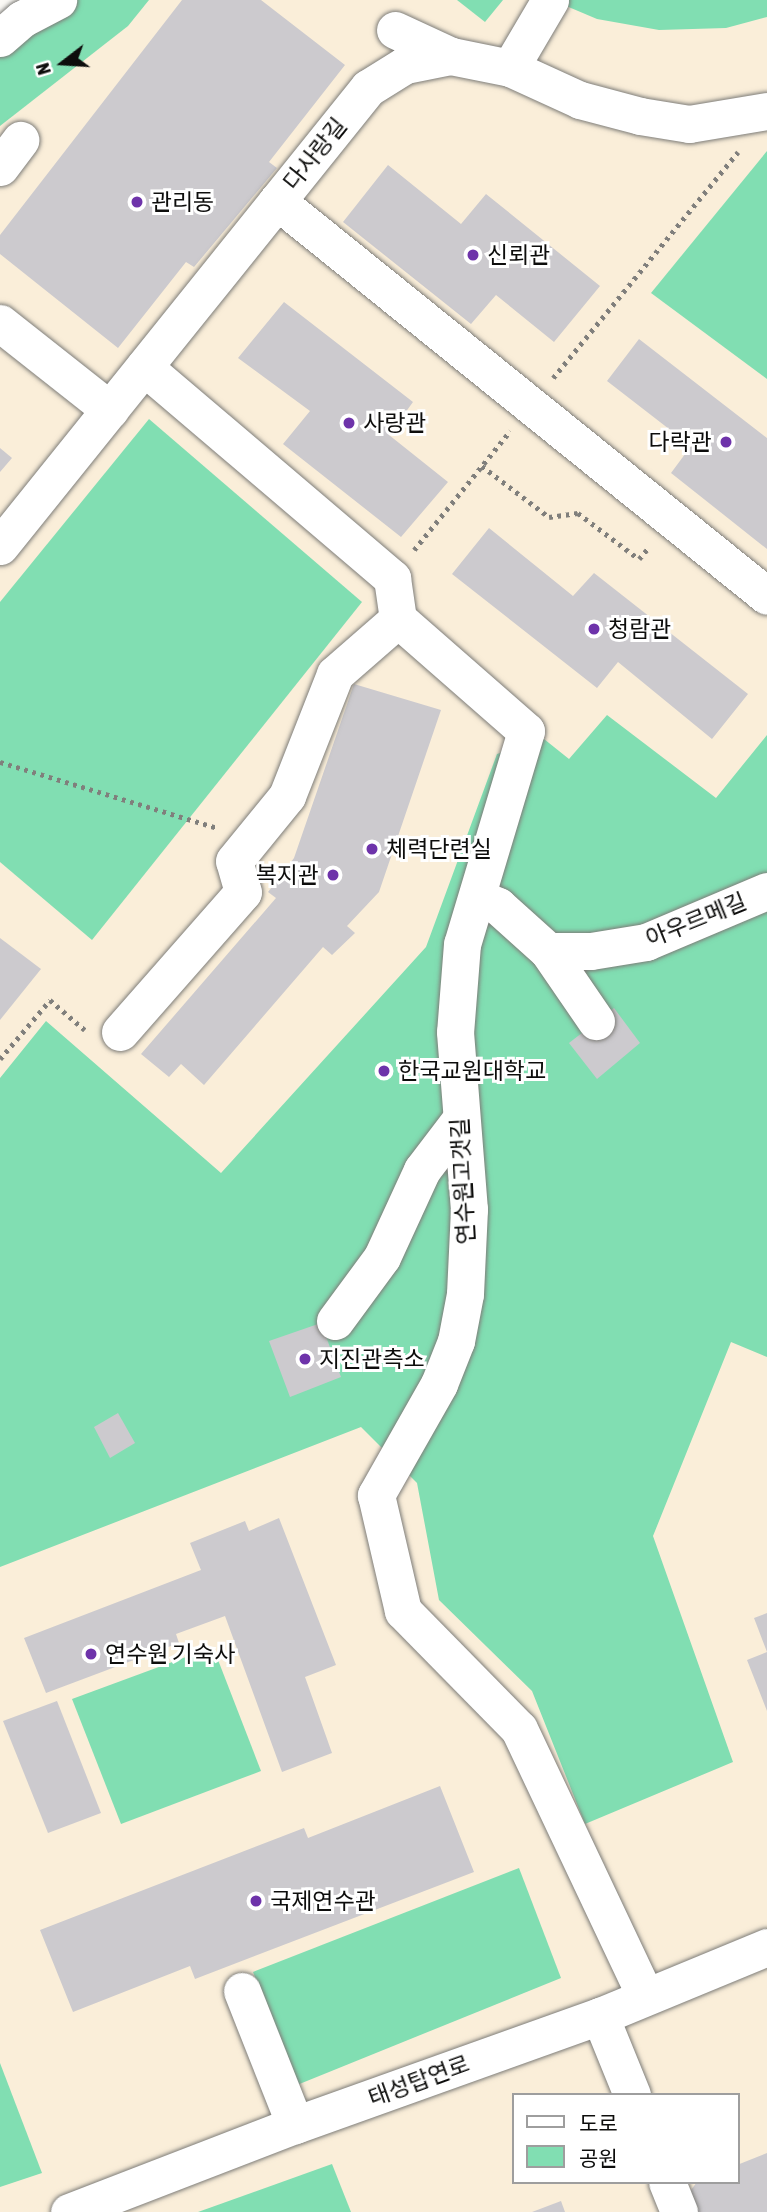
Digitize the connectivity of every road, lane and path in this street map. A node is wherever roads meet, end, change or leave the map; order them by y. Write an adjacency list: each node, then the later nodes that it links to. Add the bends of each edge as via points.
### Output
1 (58, 0): 4 (street, via 22,19)
2 (550, 0): 6 (street)
3 (396, 30): 5 (street)
4 (0, 38)
5 (451, 56): 6 (street, 다사랑길); 9 (street, 다사랑길, via 405,65 368,88)
6 (510, 68): 7 (street, 다사랑길, via 580,100 640,117 689,124)
7 (767, 111)
8 (741, 148): 12 (path)
9 (277, 201): 11 (street, 다사랑길); 12 (street)
10 (0, 323): 13 (street)
11 (144, 367): 13 (street, 다사랑길); 17 (street)
12 (530, 407): 14 (path); 18 (street)
13 (110, 410): 15 (street, 다사랑길)
14 (482, 466): 16 (path, via 549,517 578,513); 17 (path)
15 (0, 546)
16 (639, 559)
17 (392, 578): 19 (street)
18 (767, 596)
19 (398, 619): 23 (street, 연수원고갯길, via 527,731); 26 (street, via 335,674 287,796 234,861 243,892)
20 (0, 762): 21 (path)
21 (188, 819)
22 (767, 891): 24 (street, 아우르메길, via 646,942)
23 (477, 897): 24 (street, via 498,906); 28 (street, 연수원고갯길, via 461,944 457,1007)
24 (548, 951): 25 (street)
25 (596, 1021)
26 (120, 1032): 27 (path, via 85,1030 51,1000)
27 (0, 1059)
28 (460, 1119): 29 (street, via 422,1170 382,1256); 32 (street, 연수원고갯길, via 470,1209 465,1294 456,1341 432,1396 376,1495 403,1611 519,1729)
29 (335, 1321)
30 (767, 1947): 32 (street, 태성탑연로)
31 (242, 1991): 35 (street)
32 (645, 1996): 33 (street, 태성탑연로)
33 (600, 2016): 34 (street); 35 (street, 태성탑연로)
34 (631, 2093)
35 (295, 2125): 37 (street, 태성탑연로)
36 (668, 2184): 38 (street)
37 (69, 2212)
38 (679, 2212)

